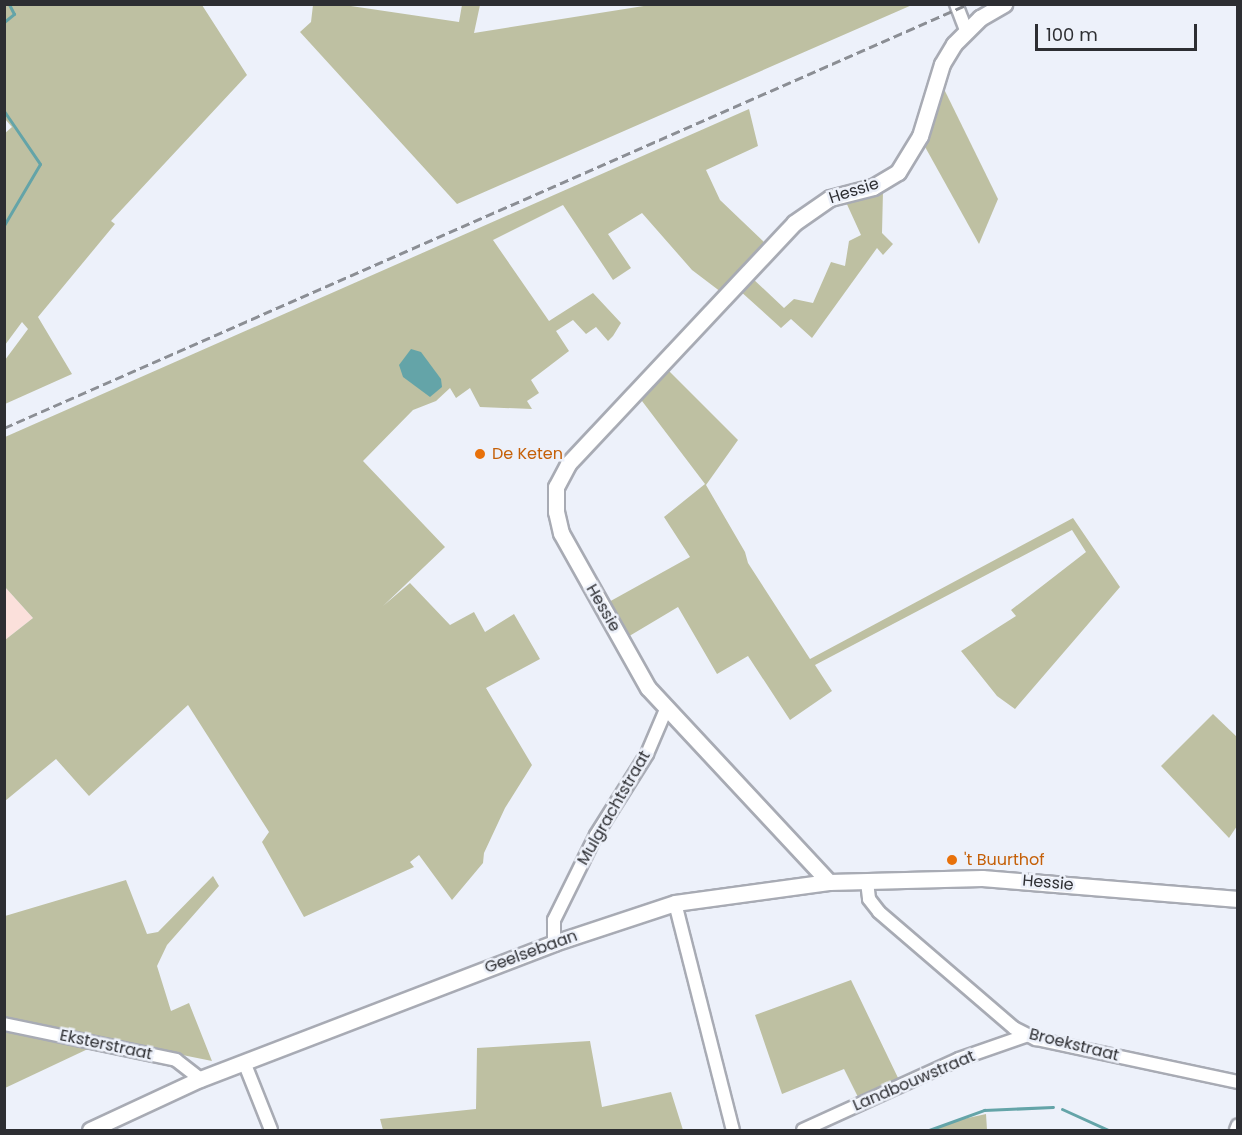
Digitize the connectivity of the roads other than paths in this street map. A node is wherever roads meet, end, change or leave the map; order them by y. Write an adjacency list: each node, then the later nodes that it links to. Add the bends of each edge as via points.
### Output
1 (956, 4): 3 (street)
2 (1004, 4): 3 (street)
3 (966, 30): 4 (street, Hessie, via 942,64 920,136 898,172 873,187 824,200 794,223 560,477 554,499 561,533 648,688)
4 (667, 708): 5 (street, Hessie); 9 (street, Mulgrachtstraat, via 647,754 596,835 565,899 552,927)
5 (830, 882): 6 (street, Hessie); 8 (street, Geelsebaan)
6 (867, 882): 7 (street, Hessie, via 982,878); 11 (street, Broekstraat, via 869,899 879,912 1000,1019)
7 (1238, 899)
8 (675, 903): 9 (street, Geelsebaan); 18 (street)
9 (554, 943): 12 (street, Geelsebaan)
10 (4, 1024): 13 (street, Eksterstraat, via 176,1060)
11 (1028, 1035): 14 (street, Broekstraat); 19 (street, Landbouwstraat, via 959,1059)
12 (243, 1062): 13 (street, Geelsebaan); 17 (street)
13 (201, 1079): 16 (street, Geelsebaan)
14 (1238, 1082)
15 (1238, 1125): 20 (street)
16 (90, 1131)
17 (272, 1131)
18 (733, 1131)
19 (803, 1131)
20 (1236, 1131)

